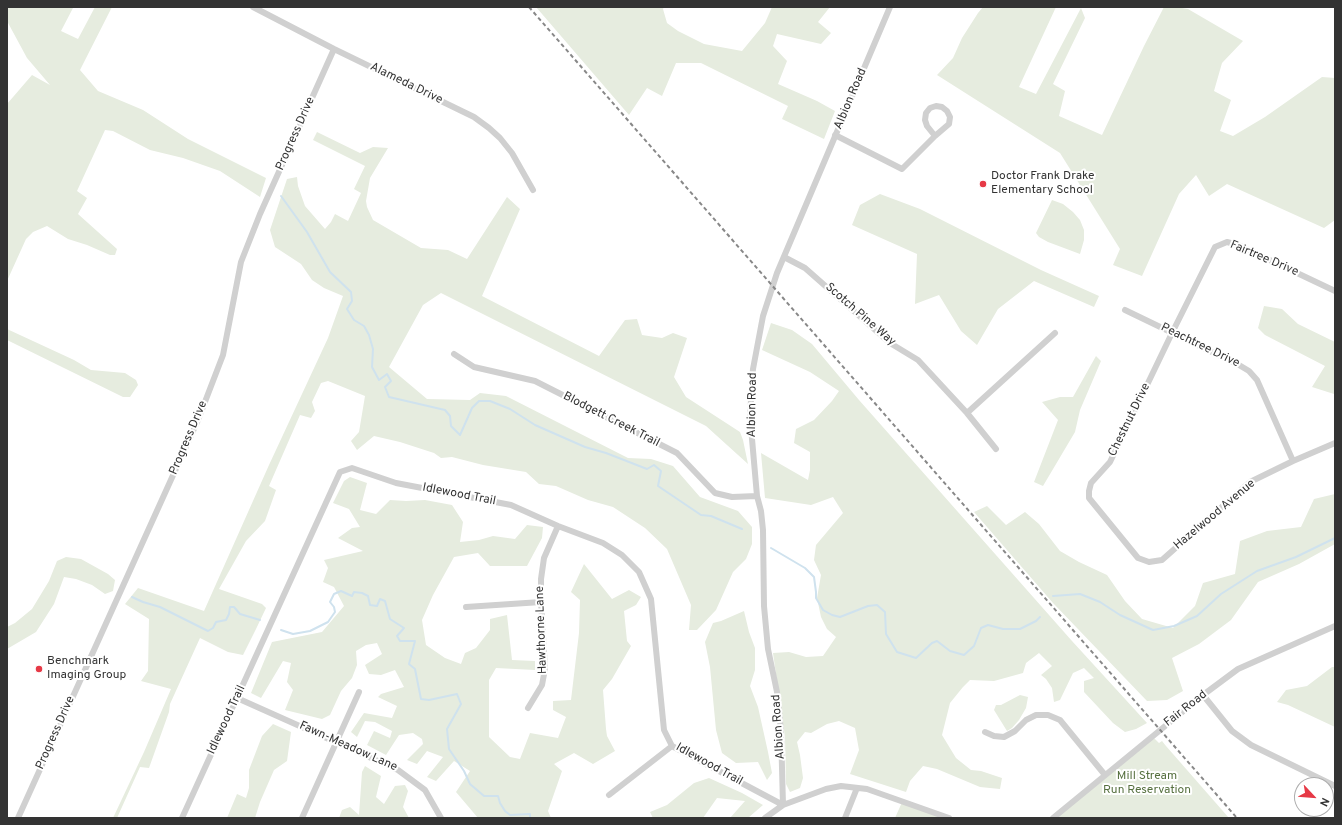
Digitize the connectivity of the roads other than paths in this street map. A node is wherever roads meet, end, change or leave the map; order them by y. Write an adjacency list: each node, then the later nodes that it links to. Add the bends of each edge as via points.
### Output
1 (254, 7): 3 (street, Alameda Drive)
2 (890, 7): 4 (street, Albion Road)
3 (334, 49): 6 (street, Alameda Drive, via 474,117 504,143); 35 (street, Progress Drive, via 241,262 223,355 198,420)
4 (835, 135): 5 (street, via 902,169); 7 (street, Albion Road)
5 (935, 136): 5 (street, via 949,124 950,117 948,111 936,106 926,113 925,120)
6 (533, 190)
7 (784, 256): 13 (street, Scotch Pine Way, via 805,268 890,343 918,360); 17 (street, Albion Road, via 763,316 754,369 750,416)
8 (1335, 291): 11 (street, Fairtree Drive, via 1227,242 1215,247)
9 (1124, 310): 11 (street, Peachtree Drive)
10 (1055, 333): 13 (street)
11 (1172, 333): 16 (street, Peachtree Drive, via 1249,371 1257,380); 19 (street, Chestnut Drive, via 1110,462 1091,483 1089,491 1089,498 1138,558 1149,562)
12 (454, 354): 17 (street, Blodgett Creek Trail, via 474,367 534,381 677,454 715,493 732,497)
13 (967, 413): 15 (street, Scotch Pine Way)
14 (1335, 443): 16 (street, Hazelwood Avenue)
15 (996, 449)
16 (1293, 461): 19 (street, Hazelwood Avenue, via 1250,482)
17 (757, 496): 34 (street, Albion Road, via 763,530 764,606 768,648 781,731)
18 (558, 526): 20 (street, Hawthorne Lane, via 544,558 540,579); 25 (street, Idlewood Trail, via 511,505 396,483 352,468 340,472); 29 (street, Idlewood Trail, via 602,543 622,555 639,572 651,599 664,730)
19 (1162, 560)
20 (541, 602): 21 (street); 26 (street, Hawthorne Lane, via 546,669 542,685)
21 (466, 607)
22 (1335, 626): 24 (street, Fair Road, via 1238,669)
23 (359, 692): 28 (street)
24 (1203, 695): 30 (street, Fair Road); 31 (street, via 1232,731 1251,745)
25 (237, 698): 28 (street, Fawn-Meadow Lane); 36 (street, Idlewood Trail)
26 (528, 708)
27 (985, 732): 30 (street, via 1004,737 1036,715 1048,715 1060,720)
28 (337, 742): 37 (street); 38 (street, Fawn-Meadow Lane, via 398,770 425,790)
29 (672, 746): 33 (street); 34 (street, Idlewood Trail)
30 (1105, 775): 42 (street, Fair Road)
31 (1335, 786)
32 (858, 788): 34 (street, via 841,786 826,789); 40 (street); 41 (street)
33 (609, 795)
34 (783, 805): 39 (street)
35 (18, 818)
36 (182, 818)
37 (302, 818)
38 (442, 818)
39 (765, 818)
40 (845, 818)
41 (949, 818)
42 (1052, 818)

